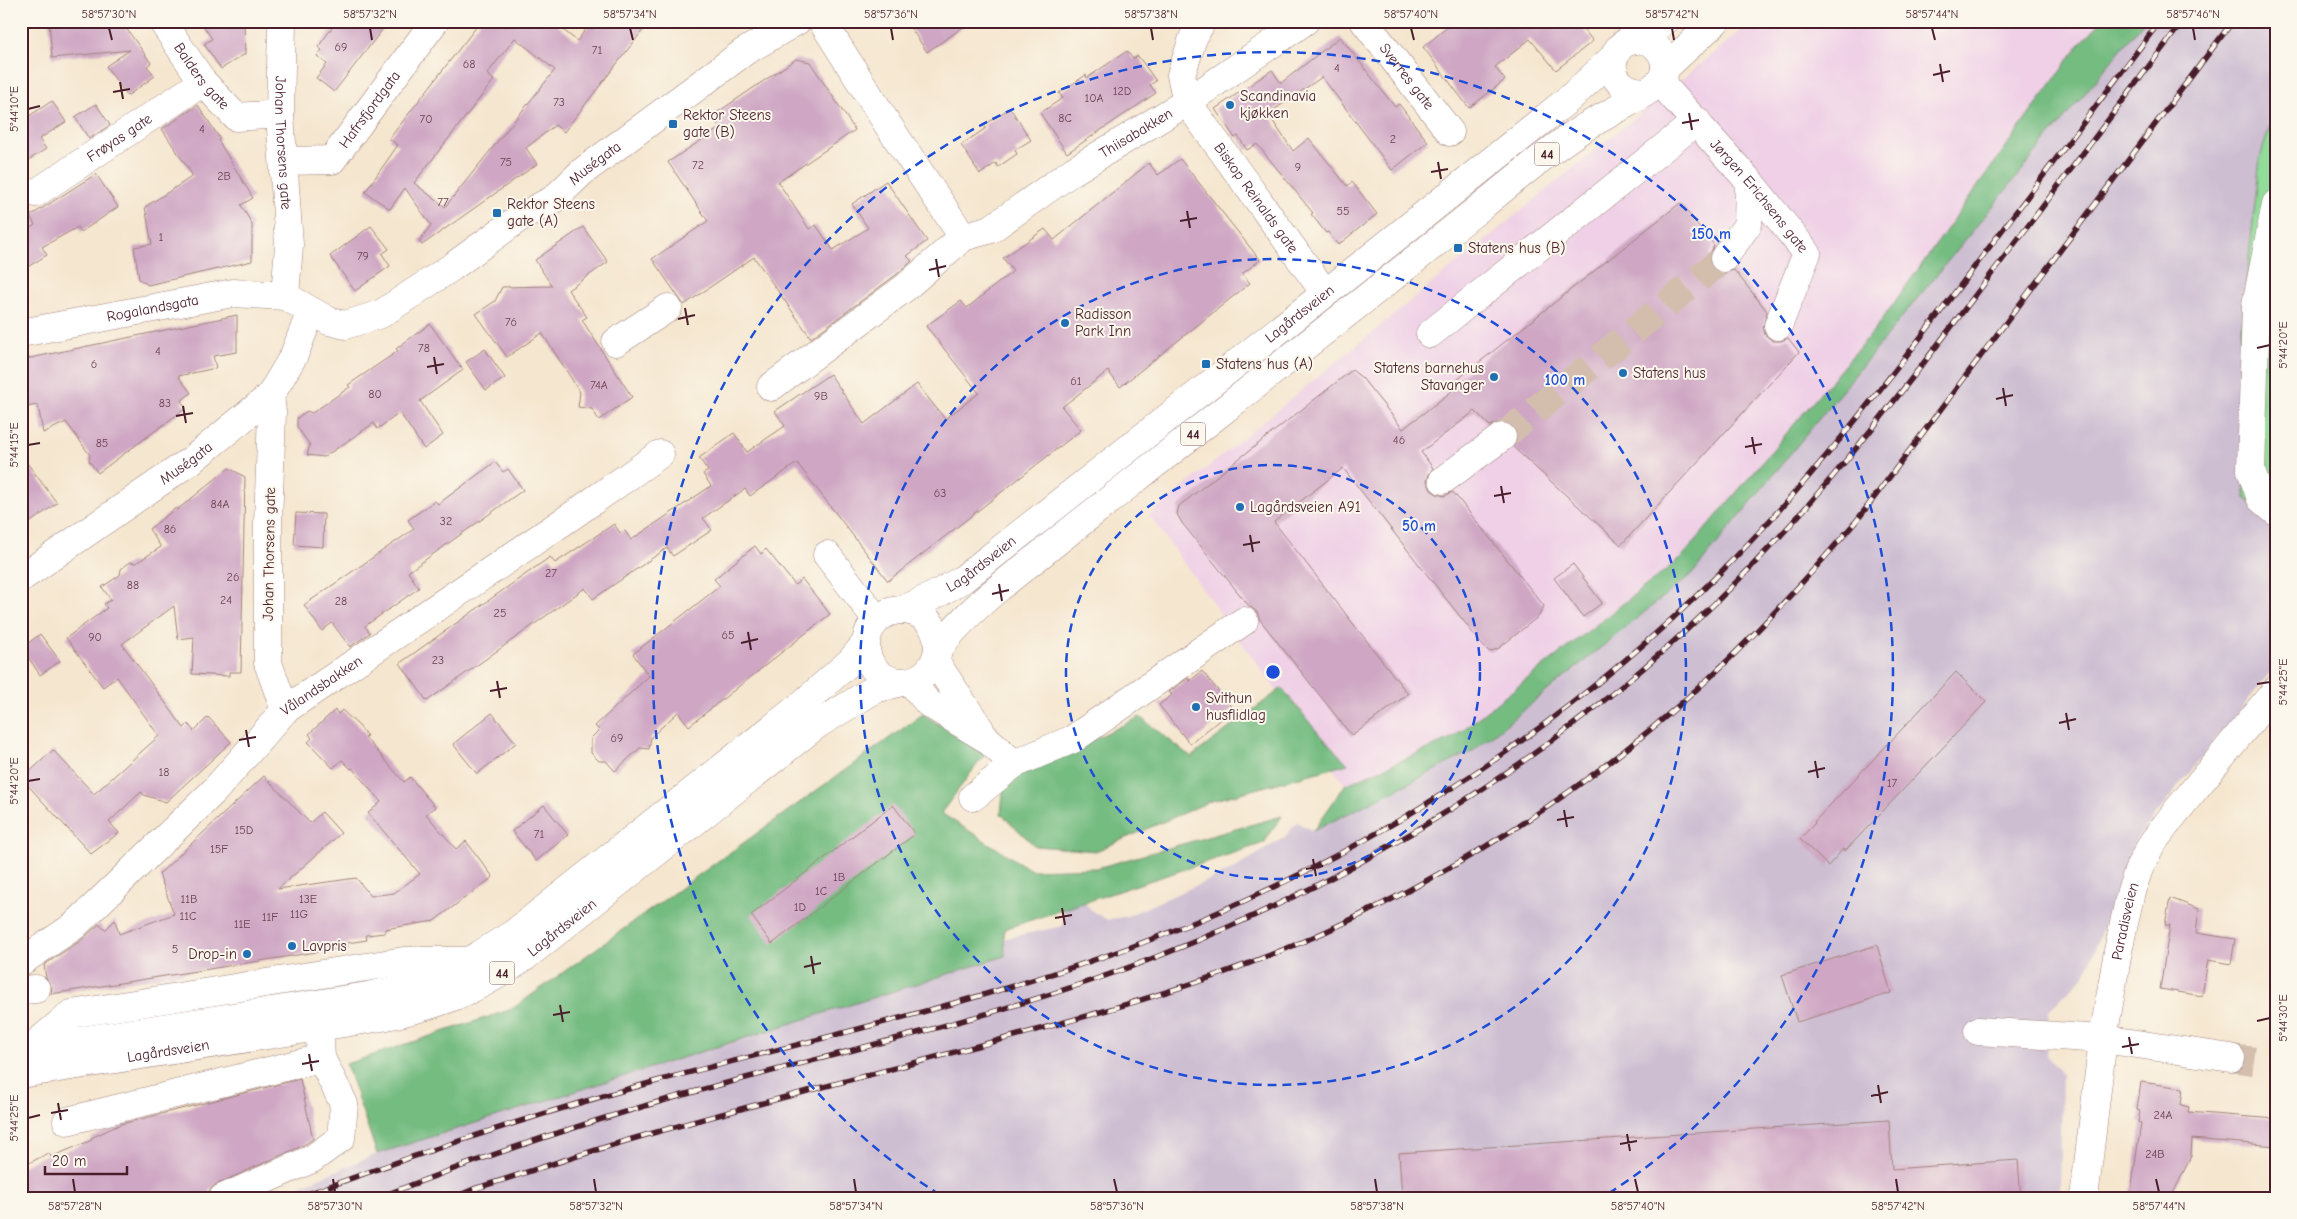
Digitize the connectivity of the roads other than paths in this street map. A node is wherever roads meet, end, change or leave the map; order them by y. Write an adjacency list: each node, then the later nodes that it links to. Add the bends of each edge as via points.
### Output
1 (162, 21): 14 (street, Balders gate)
2 (282, 21): 16 (street, Johan Thorsens gate)
3 (435, 21): 19 (street, Hafrsfjordgata, via 332,160)
4 (798, 21): 11 (street, Muségata)
5 (822, 21): 23 (street)
6 (1202, 21): 15 (street, via 1181,76)
7 (1305, 21): 15 (street, Thiisabakken)
8 (1364, 21): 18 (street, Sverres gate)
9 (1665, 21): 12 (street, Lagårdsveien / 44)
10 (1716, 21): 13 (street, Lagårdsveien / 44)
11 (770, 28): 28 (street, Muségata, via 744,52 590,166 554,199 522,216 381,314 345,325)
12 (1622, 49): 13 (street, via 1646,41 1654,44 1664,58); 13 (street, via 1612,65 1619,83 1632,92); 25 (street, Lagårdsveien / 44, via 1570,98)
13 (1657, 80): 17 (street, Jørgen Erichsens gate); 44 (street, Lagårdsveien / 44, via 1555,147 1004,583 955,626)
14 (203, 82): 16 (street, Balders gate, via 236,117); 21 (street, Frøyas gate)
15 (1187, 102): 23 (street, Thiisabakken, via 1073,171 991,229); 25 (street, Biskop Reinalds gate)
16 (280, 114): 19 (street, Johan Thorsens gate)
17 (1697, 121): 20 (street, Jørgen Erichsens gate); 31 (street)
18 (1450, 132)
19 (285, 162): 26 (street, Johan Thorsens gate, via 289,245)
20 (1749, 181): 24 (street, via 1748,224); 29 (street, Jørgen Erichsens gate, via 1807,254)
21 (36, 193)
22 (2276, 204): 38 (street, via 2256,305 2251,470 2261,499)
23 (963, 237): 33 (street, Thiisabakken, via 906,286)
24 (1724, 258)
25 (1325, 293): 41 (street, Lagårdsveien / 44, via 964,578)
26 (285, 296): 28 (street, Muségata); 30 (street, Rogalandsgata, via 233,293)
27 (668, 308): 32 (street)
28 (311, 311): 34 (street, Muségata, via 294,355)
29 (1778, 326)
30 (21, 334)
31 (1430, 334)
32 (616, 342)
33 (771, 387)
34 (270, 396): 40 (street, Muségata, via 193,459); 47 (street, Johan Thorsens gate, via 268,663)
35 (1502, 437): 37 (street)
36 (660, 454): 47 (street, Vålandsbakken)
37 (1443, 480)
38 (2276, 512)
39 (827, 555): 43 (street, via 871,612)
40 (21, 578)
41 (903, 610): 43 (street, 44, via 889,612); 44 (street, via 915,612 929,622 936,633)
42 (1244, 621): 49 (street, via 1073,739)
43 (870, 633): 45 (street, via 868,661 886,680); 55 (street, Lagårdsveien / 44, via 851,661 800,706 513,934 473,961 430,981 367,996)
44 (936, 655): 45 (street, 44, via 928,672); 48 (street, via 951,688)
45 (905, 682): 48 (street, via 928,702); 52 (street, Lagårdsveien / 44, via 875,690 816,726 526,956 486,984 461,996 413,1011)
46 (2276, 690): 54 (street, Paradisveien, via 2174,813 2140,866 2131,891)
47 (285, 710): 51 (street, Vålandsbakken, via 214,791 74,926)
48 (987, 739): 49 (street)
49 (1014, 764): 50 (street)
50 (973, 796)
51 (21, 962)
52 (318, 1027): 56 (street); 58 (street, Lagårdsveien / 44)
53 (1978, 1030): 54 (street)
54 (2104, 1039): 57 (street); 61 (street, Paradisveien)
55 (26, 1049)
56 (321, 1058): 59 (street); 60 (street, via 344,1104 341,1138 312,1159)
57 (2231, 1058)
58 (21, 1074)
59 (67, 1121)
60 (223, 1198)
61 (2084, 1198)

